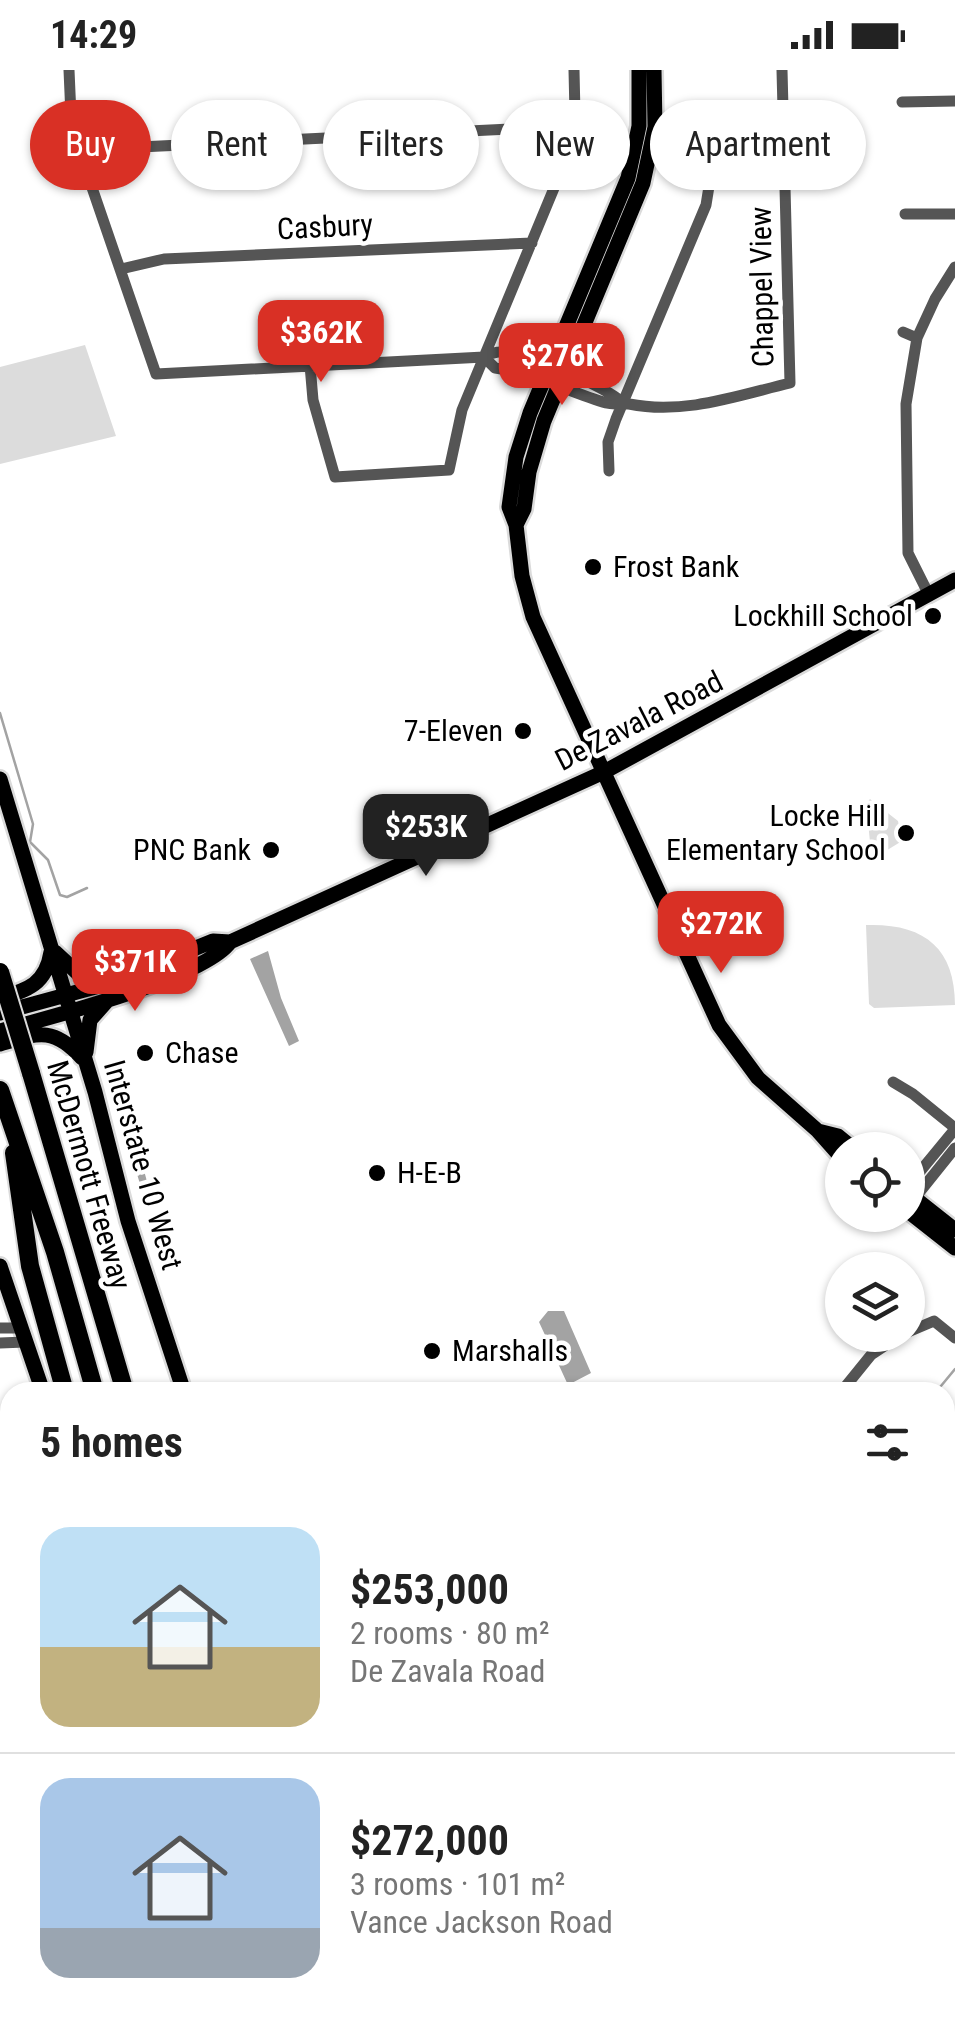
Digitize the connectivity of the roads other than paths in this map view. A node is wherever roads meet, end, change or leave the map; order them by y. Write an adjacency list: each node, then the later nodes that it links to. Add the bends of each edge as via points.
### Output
1 (69, 70): 6 (street)
2 (574, 70): 7 (street)
3 (638, 70): 28 (main road, via 639,126 628,178)
4 (654, 70): 28 (main road, via 655,127 644,182)
5 (782, 70): 8 (street, Chappel View)
6 (71, 100)
7 (573, 100)
8 (783, 100)
9 (955, 100): 10 (street)
10 (902, 102)
11 (499, 130): 12 (street)
12 (151, 147)
13 (93, 190): 21 (street)
14 (554, 190): 19 (street)
15 (709, 190): 29 (street)
16 (785, 190): 29 (street, Chappel View, via 790,383 686,408)
17 (905, 214): 18 (street)
18 (955, 214)
19 (532, 243): 21 (street, Casbury, via 164,259); 25 (street)
20 (955, 267): 23 (street)
21 (121, 269): 26 (street, via 156,374)
22 (903, 332): 23 (street)
23 (918, 338): 32 (street, via 906,404 908,553)
24 (514, 355): 25 (street); 27 (street); 28 (street)
25 (484, 357): 26 (street); 26 (street, via 462,410 449,470 335,477); 27 (street)
26 (310, 365)
27 (510, 370): 28 (street)
28 (554, 376): 29 (street, via 612,392); 33 (main road, via 516,458 509,507 533,617)
29 (623, 403): 30 (street, via 608,442)
30 (609, 471)
31 (955, 580): 32 (main road, De Zavala Road)
32 (929, 595): 33 (main road, De Zavala Road)
33 (604, 772): 37 (main road, De Zavala Road); 48 (main road, via 718,1024 758,1078)
34 (0, 780): 35 (main road, Interstate 10 West)
35 (52, 948): 37 (main road, via 83,978); 38 (main road, via 42,979); 39 (main road, Interstate 10 West)
36 (0, 972): 59 (highway, McDermott Freeway, bridge)
37 (110, 991): 39 (main road, De Zavala Road); 43 (main road, via 90,1020)
38 (0, 998)
39 (67, 1003): 40 (main road, De Zavala Road); 41 (main road, De Zavala Road); 43 (main road, Interstate 10 West)
40 (0, 1014)
41 (0, 1031)
42 (0, 1044): 43 (main road, via 50,1034)
43 (85, 1062): 71 (main road, Interstate 10 West)
44 (893, 1082): 47 (street)
45 (0, 1090): 46 (highway, McDermott Freeway)
46 (10, 1122): 67 (highway, via 30,1266); 68 (highway, McDermott Freeway)
47 (955, 1128): 52 (street)
48 (818, 1130): 49 (main road); 50 (main road)
49 (825, 1132)
50 (825, 1138)
51 (955, 1148): 53 (street)
52 (925, 1174)
53 (925, 1181)
54 (925, 1210): 56 (main road)
55 (925, 1216): 57 (main road)
56 (955, 1230)
57 (955, 1248)
58 (0, 1266): 62 (main road)
59 (99, 1310): 69 (highway, McDermott Freeway); 70 (highway)
60 (925, 1325): 63 (street, via 934,1321)
61 (0, 1328): 62 (street)
62 (23, 1335): 64 (street); 66 (main road)
63 (955, 1338)
64 (0, 1343)
65 (876, 1352): 72 (street)
66 (39, 1382)
67 (61, 1382)
68 (93, 1382)
69 (122, 1382)
70 (131, 1382)
71 (181, 1382)
72 (849, 1382)

